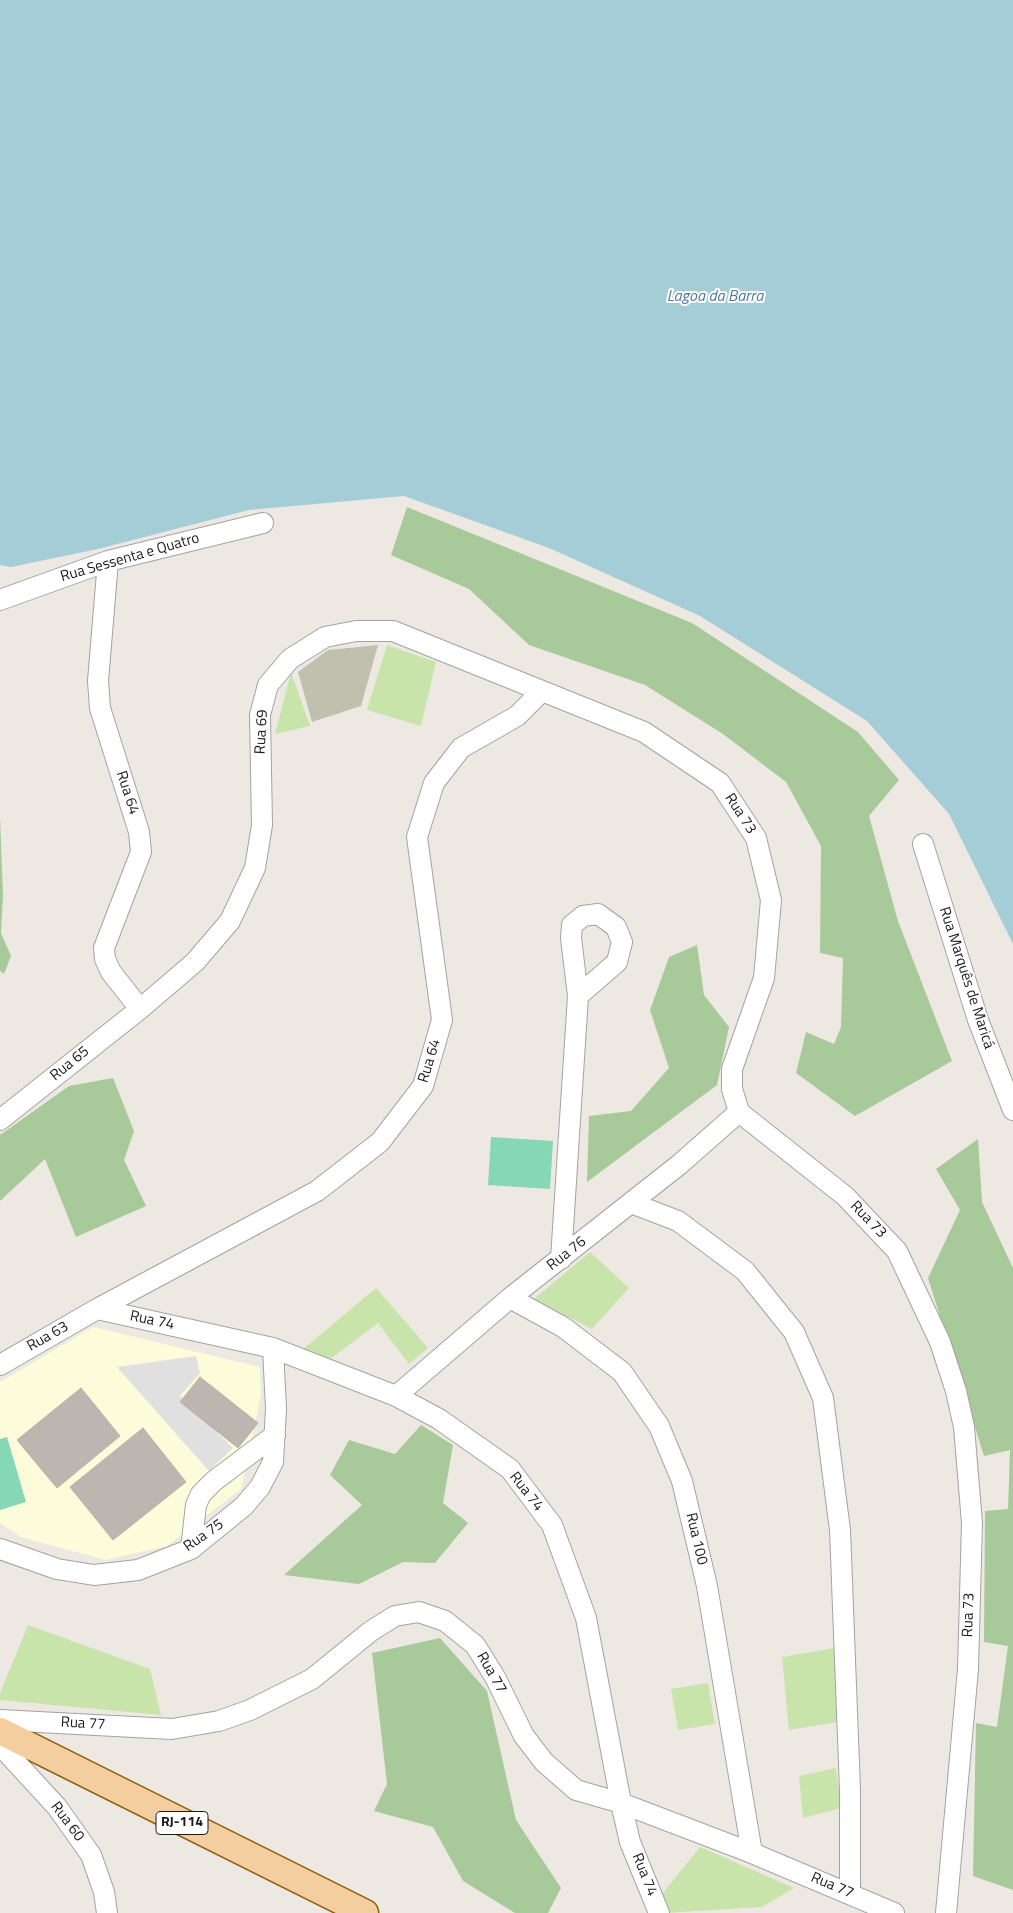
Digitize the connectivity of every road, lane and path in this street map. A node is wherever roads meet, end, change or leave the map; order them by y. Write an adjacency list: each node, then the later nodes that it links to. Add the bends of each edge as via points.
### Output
1 (263, 523): 2 (street, Rua Sessenta e Quatro)
2 (108, 562): 3 (street, Rua Sessenta e Quatro); 7 (street, Rua 64, via 98,681 100,708 139,832 141,852 104,948 111,972)
3 (0, 600)
4 (541, 692): 7 (street, Rua 69, via 393,632 356,632 325,638 290,659 268,685 260,715 262,825 255,868 230,922 194,962); 9 (street, Rua 73, via 644,732 720,783 756,838 771,900 764,978 732,1069 732,1089); 14 (street, Rua 64, via 517,716 461,748 434,782 417,837 442,1020 423,1086 380,1142 317,1191)
5 (923, 844): 8 (street, Rua Marquês de Maricá, via 978,1020)
6 (578, 996): 12 (street)
7 (140, 1009): 10 (street, Rua 65)
8 (1013, 1110)
9 (739, 1112): 11 (street, Rua 76); 32 (street, Rua 73, via 845,1196 897,1250 940,1342 956,1391 964,1427 972,1524 968,1669)
10 (0, 1120)
11 (631, 1203): 12 (street, Rua 76); 26 (street, via 678,1221 745,1271 794,1332 823,1398 840,1530 850,1790)
12 (561, 1259): 13 (street, Rua 76)
13 (510, 1298): 17 (street, Rua 76); 25 (street, Rua 100, via 563,1327 622,1372 662,1434 682,1481 708,1586)
14 (97, 1309): 15 (street, Rua 74); 16 (street, Rua 63)
15 (273, 1348): 17 (street, Rua 74); 18 (street, Rua 75)
16 (0, 1365)
17 (396, 1396): 24 (street, Rua 74, via 439,1419 510,1470 552,1525 586,1618)
18 (275, 1435): 20 (street, Rua 75, via 273,1462 260,1487 244,1506); 20 (street, via 201,1494 196,1505)
19 (0, 1549): 20 (street, Rua 75, via 57,1569 94,1576 138,1570)
20 (191, 1549)
21 (0, 1720): 24 (street, Rua 77, via 172,1729 219,1721 250,1710 312,1679 371,1631 395,1616 419,1612 445,1621 475,1645 524,1736 544,1762 576,1790)
22 (0, 1731): 27 (main road, RJ-114)
23 (0, 1745): 28 (street, Rua 60, via 57,1807 91,1856 104,1892)
24 (620, 1803): 25 (street, Rua 77); 30 (street, Rua 74, via 630,1842)
25 (752, 1853): 26 (street, Rua 77)
26 (850, 1892): 31 (street, Rua 77)
27 (330, 1905): 29 (main road, RJ-114)
28 (107, 1913)
29 (365, 1913)
30 (659, 1913)
31 (894, 1913)
32 (946, 1913)

